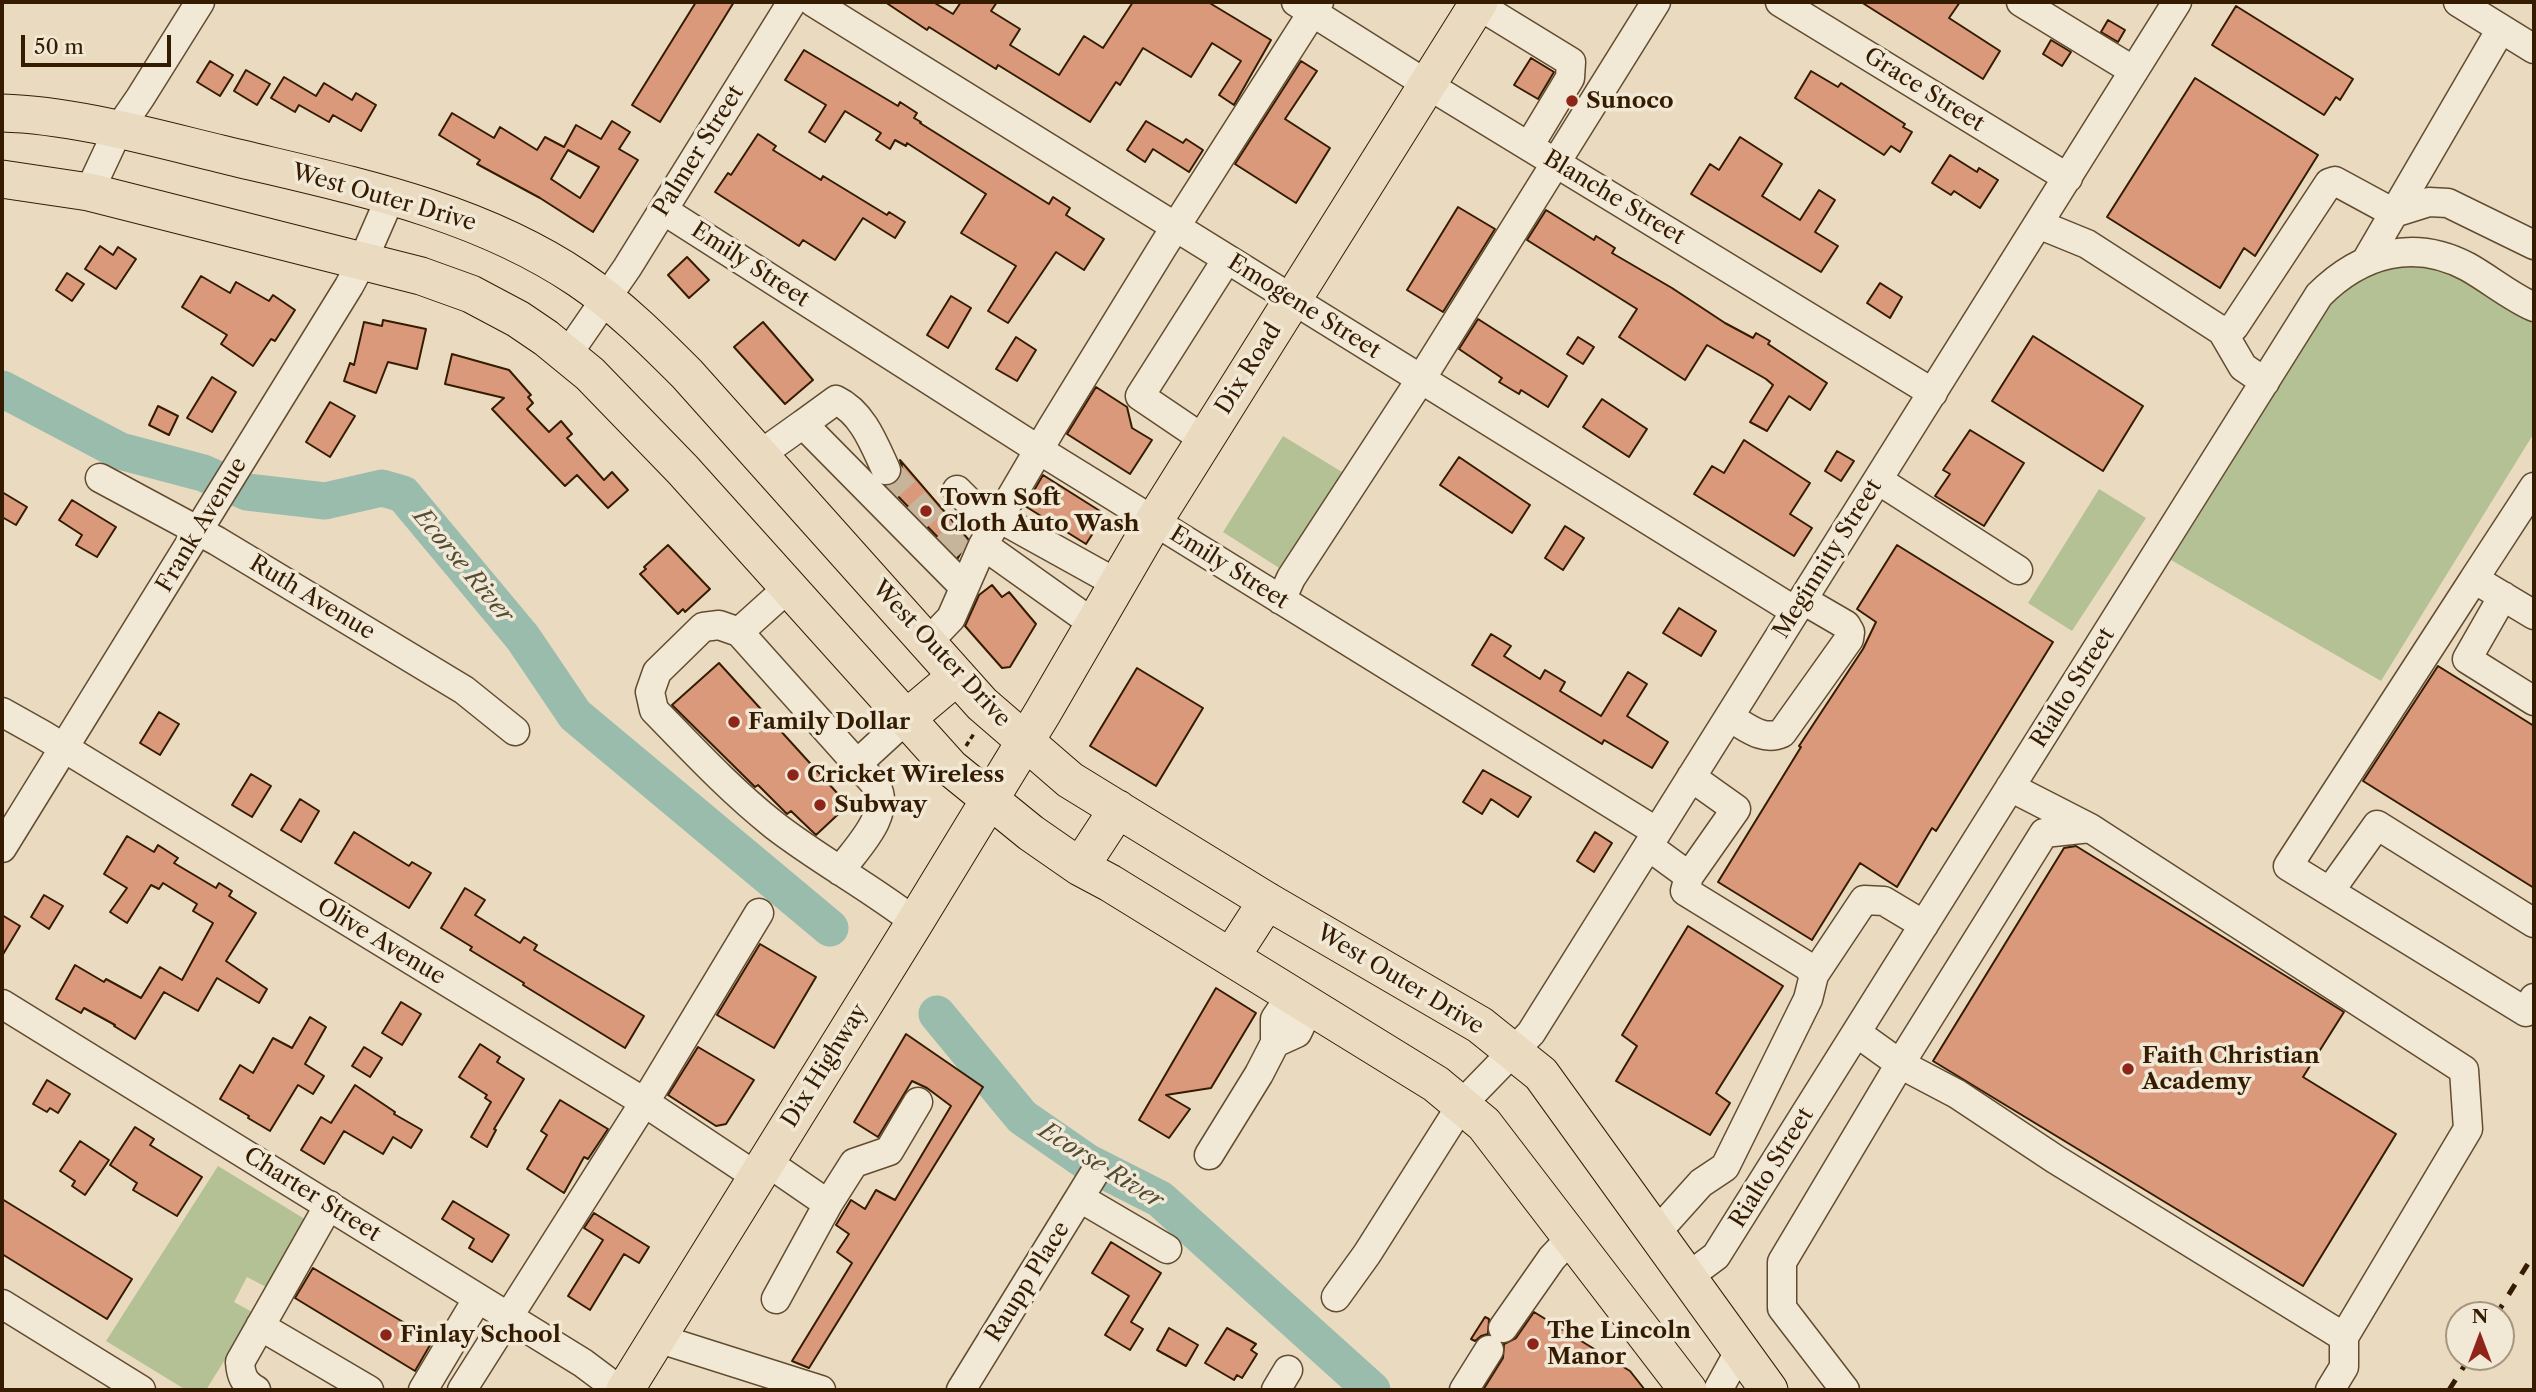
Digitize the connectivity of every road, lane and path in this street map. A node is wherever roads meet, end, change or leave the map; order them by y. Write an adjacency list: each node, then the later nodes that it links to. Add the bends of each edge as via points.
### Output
1 (200, 2): 16 (street)
2 (792, 2): 23 (street, Palmer Street)
3 (813, 2): 26 (street, Emogene Street)
4 (1656, 2): 18 (street)
5 (1780, 2): 19 (street, Grace Street)
6 (2021, 2): 13 (street)
7 (2177, 2): 13 (street, Meginnity Street)
8 (2458, 2): 11 (street)
9 (1478, 3): 14 (main road, Dix Road); 17 (street, via 1571,62 1570,78)
10 (1309, 5): 14 (street, Blanche Street); 26 (street)
11 (2501, 29): 12 (street); 24 (street)
12 (2534, 49)
13 (2134, 71): 19 (street, Meginnity Street)
14 (1427, 85): 17 (street, Blanche Street); 32 (main road, Dix Road)
15 (2, 113): 16 (main road, West Outer Drive)
16 (118, 130): 21 (street); 22 (main road, West Outer Drive)
17 (1529, 146): 18 (street, Blanche Street)
18 (1556, 163): 36 (street); 38 (street, Blanche Street)
19 (2068, 178): 25 (street, Meginnity Street)
20 (2, 179): 21 (main road)
21 (89, 192): 29 (main road)
22 (391, 195): 29 (street, Frank Avenue); 31 (main road, West Outer Drive, via 502,235)
23 (663, 209): 31 (street, Palmer Street); 41 (street, Emily Street)
24 (2394, 213): 27 (street, via 2429,202 2448,203); 30 (street); 34 (street, via 2335,181 2329,183)
25 (2038, 223): 34 (street, via 2087,244); 38 (street, Meginnity Street)
26 (1175, 227): 28 (street, Emogene Street); 41 (street)
27 (2534, 244)
28 (1227, 259): 32 (street, Emogene Street); 40 (street, via 1140,396)
29 (363, 260): 35 (main road, via 471,294 518,319); 49 (street, Frank Avenue)
30 (2366, 261): 33 (street, Rialto Street, via 2407,252 2435,255 2471,269); 37 (street, Rialto Street, via 2335,279 2319,295)
31 (606, 299): 35 (street, Palmer Street); 42 (main road, West Outer Drive, via 687,374)
32 (1292, 299): 36 (street, Emogene Street); 40 (main road, Dix Road)
33 (2534, 307)
34 (2228, 329): 37 (street, via 2243,367)
35 (567, 355): 54 (main road, via 684,470)
36 (1421, 379): 56 (street); 57 (street, Emogene Street)
37 (2265, 382): 74 (street, Rialto Street)
38 (1933, 393): 45 (street, Meginnity Street)
39 (803, 424): 42 (street); 43 (street, via 836,400 850,407); 50 (street)
40 (1205, 440): 48 (main road, Dix Road)
41 (1039, 450): 48 (street, Emily Street); 50 (street)
42 (761, 454): 61 (main road, West Outer Drive)
43 (886, 470)
44 (100, 478): 49 (street, Ruth Avenue)
45 (1878, 480): 51 (street); 57 (street, Meginnity Street)
46 (2534, 487): 52 (street)
47 (957, 490): 50 (street)
48 (1154, 521): 53 (main road, Dix Road); 56 (street, Emily Street)
49 (198, 532): 68 (street, Ruth Avenue, via 464,690); 70 (street, Frank Avenue)
50 (979, 550): 53 (street); 59 (street); 61 (street, via 951,618)
51 (2018, 570)
52 (2474, 579): 55 (street); 83 (street, via 2288,866)
53 (1118, 584): 59 (main road, Dix Road)
54 (789, 587): 60 (street); 66 (main road)
55 (2503, 596): 58 (street); 63 (street, via 2467,659)
56 (1281, 600): 78 (street, Emily Street)
57 (1799, 605): 65 (street, Meginnity Street); 65 (street, Emogene Street, via 1846,625 1849,639 1782,733 1765,737)
58 (2534, 615)
59 (1094, 624): 69 (main road, Dix Road)
60 (739, 632): 72 (street); 81 (street, via 719,625 703,627 657,672 650,692 653,710 728,786)
61 (927, 643): 62 (main road, West Outer Drive)
62 (957, 676): 66 (main road); 69 (main road, West Outer Drive)
63 (2534, 701)
64 (2, 712): 70 (street, Olive Avenue)
65 (1729, 717): 73 (street, Meginnity Street)
66 (907, 718): 72 (street); 75 (main road, via 951,768)
67 (980, 724): 71 (path)
68 (515, 731)
69 (1025, 741): 75 (main road, Dix Highway); 76 (main road, West Outer Drive, via 1070,780)
70 (65, 749): 79 (street, Frank Avenue); 97 (street, Olive Avenue)
71 (963, 751)
72 (857, 764): 81 (street, via 881,795 880,815)
73 (1691, 777): 78 (street, Meginnity Street); 82 (street, via 1735,809)
74 (2010, 787): 77 (street); 88 (street, Rialto Street)
75 (990, 800): 80 (main road); 86 (main road, Dix Highway)
76 (1118, 809): 80 (main road); 84 (main road, West Outer Drive)
77 (2090, 828): 96 (street, via 2044,833); 114 (street, via 2464,1070 2469,1129)
78 (1653, 839): 82 (street, Emily Street); 95 (street, Meginnity Street, via 1531,1033)
79 (2, 848)
80 (1080, 867): 89 (main road)
81 (840, 871): 86 (street)
82 (1689, 876): 90 (street, via 1685,891 1807,966)
83 (2330, 891): 87 (street, via 2377,825); 91 (street, via 2526,1012)
84 (1267, 901): 89 (main road); 95 (main road, West Outer Drive, via 1480,1025)
85 (760, 913): 97 (street)
86 (915, 922): 101 (main road, Dix Highway)
87 (2534, 923)
88 (1924, 925): 90 (street, via 1884,901 1864,900); 94 (street, Rialto Street)
89 (1231, 957): 92 (main road)
90 (1814, 975): 104 (street, via 1808,999 1725,1167 1701,1183)
91 (2534, 998)
92 (1300, 1000): 99 (main road); 100 (street, via 1275,1019 1275,1043)
93 (2, 1004): 103 (street, Charter Street)
94 (1857, 1033): 96 (street); 107 (street, Rialto Street, via 1716,1256)
95 (1514, 1051): 99 (street, Meginnity Street); 104 (main road, West Outer Drive, via 1541,1074)
96 (1900, 1064): 114 (street, via 1957,1094); 130 (street, via 1782,1262 1782,1308)
97 (644, 1102): 101 (street, Olive Avenue); 112 (street)
98 (918, 1102): 102 (street, via 889,1151 854,1163)
99 (1462, 1104): 105 (main road, via 1484,1124); 108 (street, Meginnity Street)
100 (1209, 1155)
101 (762, 1169): 102 (street, Olive Avenue); 115 (main road, Dix Highway)
102 (828, 1204): 110 (street)
103 (329, 1205): 109 (street, Charter Street); 113 (street)
104 (1657, 1232): 107 (main road, West Outer Drive)
105 (1570, 1239): 126 (street, via 1552,1258); 127 (main road)
106 (1167, 1249): 125 (street, Raupp Place, via 1087,1186)
107 (1689, 1276): 116 (main road, West Outer Drive)
108 (1336, 1297)
109 (478, 1298): 112 (street, Charter Street); 120 (street)
110 (776, 1299)
111 (2, 1304): 117 (street)
112 (508, 1317): 121 (street); 122 (street, Charter Street)
113 (260, 1326): 118 (street, via 240,1362 246,1384); 119 (street)
114 (2344, 1337): 131 (street, via 2344,1367)
115 (657, 1338): 123 (main road, Dix Highway); 124 (street)
116 (1740, 1350): 128 (street); 129 (main road, West Outer Drive)
117 (141, 1390)
118 (256, 1390)
119 (369, 1390)
120 (423, 1390)
121 (462, 1390)
122 (619, 1390)
123 (625, 1390)
124 (821, 1390)
125 (961, 1390)
126 (1464, 1390)
127 (1688, 1390)
128 (1718, 1390)
129 (1769, 1390)
130 (1844, 1390)
131 (2330, 1390)

